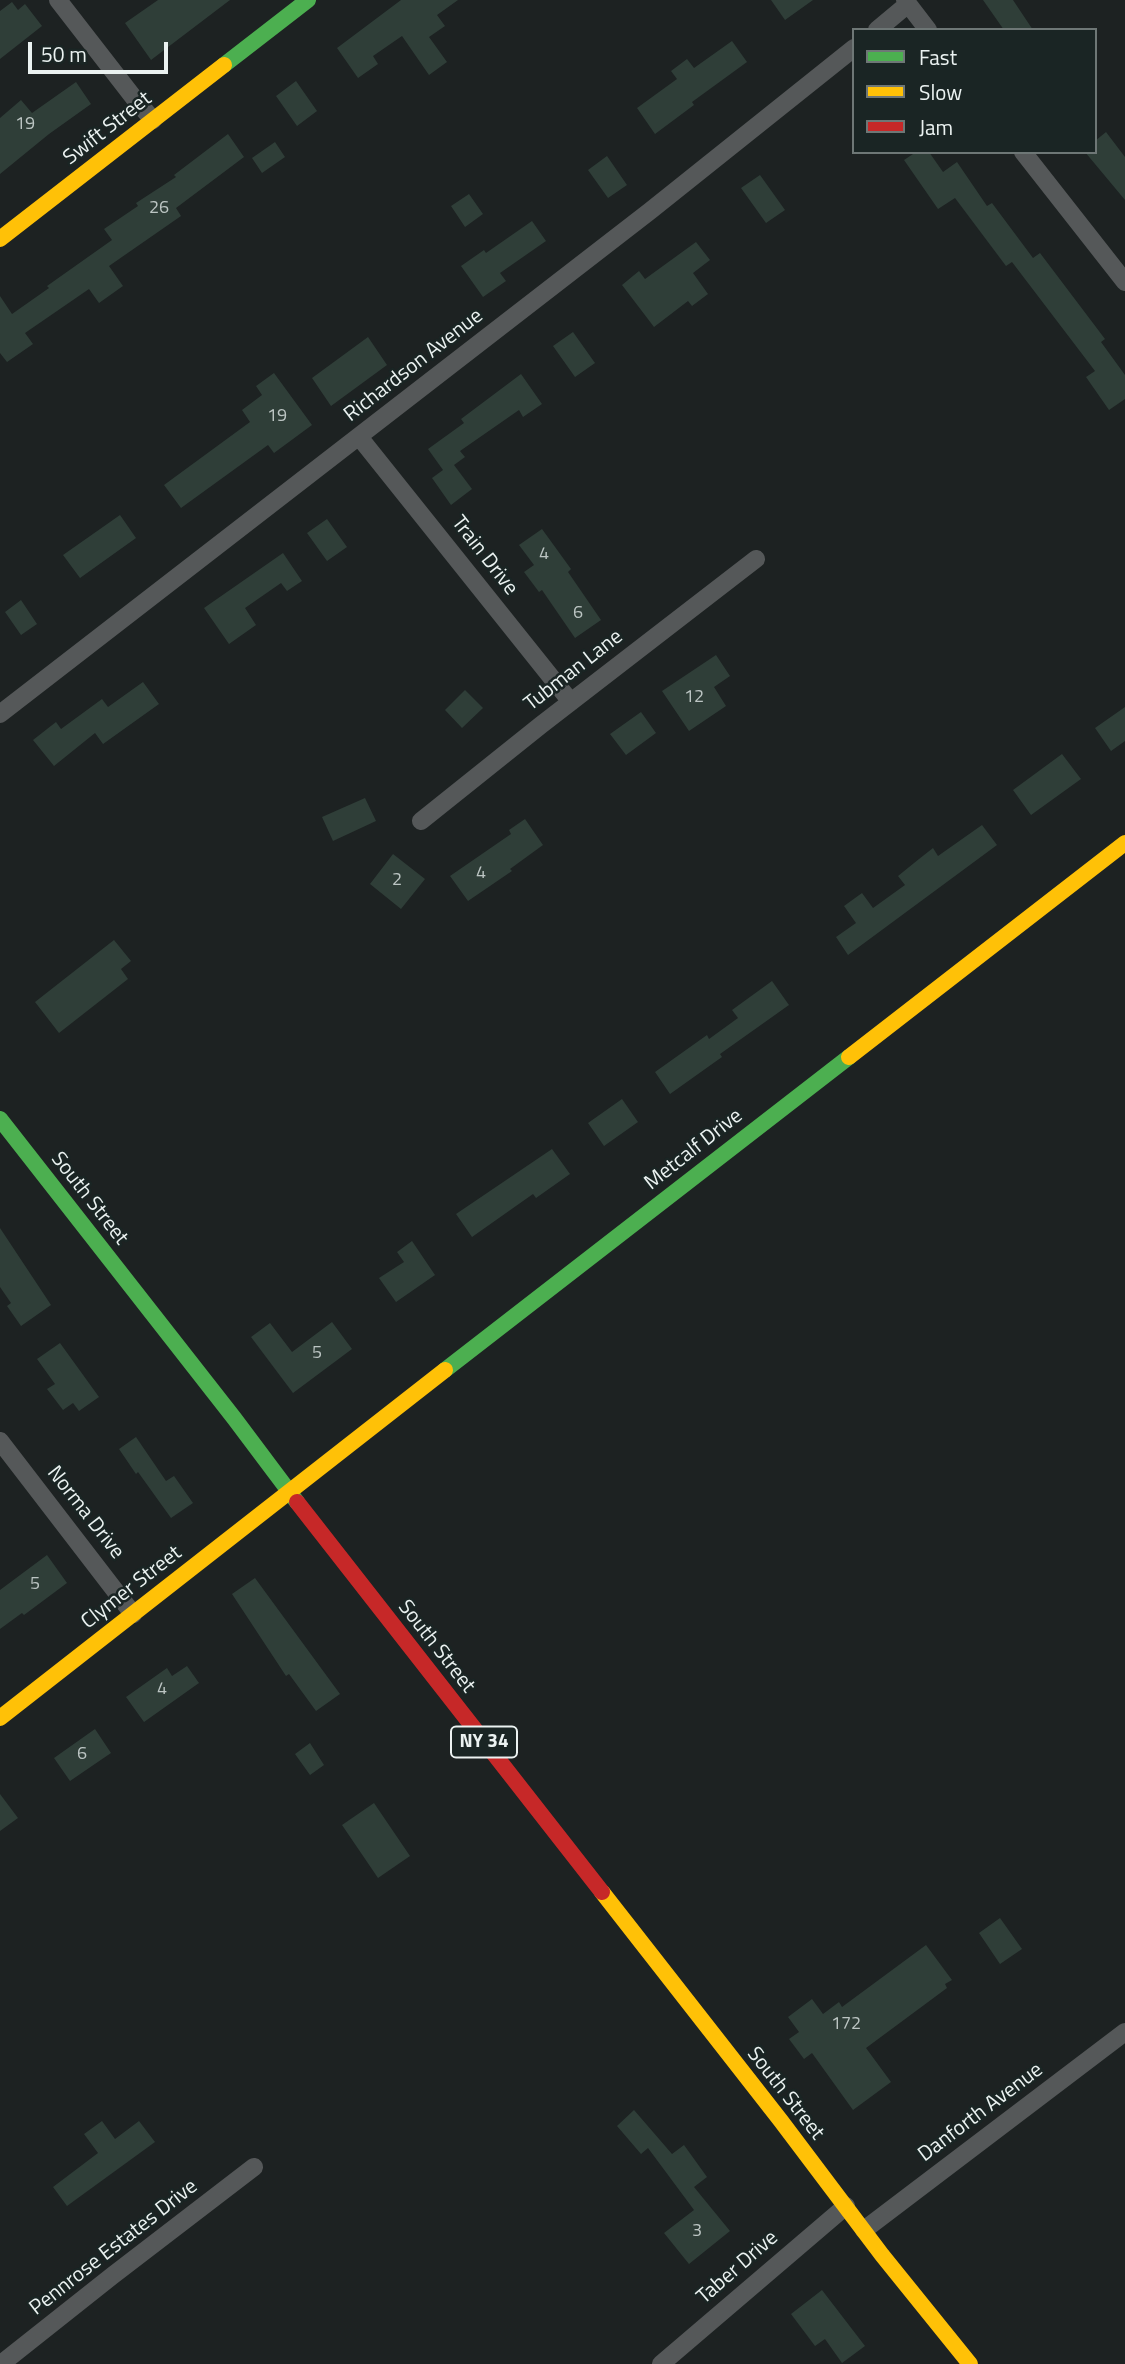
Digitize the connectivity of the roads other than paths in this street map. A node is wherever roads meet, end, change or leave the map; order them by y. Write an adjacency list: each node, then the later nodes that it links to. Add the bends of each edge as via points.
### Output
1 (58, 0): 7 (street)
2 (308, 0): 7 (main road, Swift Street)
3 (906, 2): 4 (street); 5 (street)
4 (879, 28)
5 (926, 28)
6 (852, 50): 11 (street, Richardson Avenue)
7 (153, 120): 9 (main road, Swift Street)
8 (1025, 154): 10 (street)
9 (0, 239)
10 (1125, 282)
11 (360, 438): 13 (street, Train Drive); 14 (street, Richardson Avenue)
12 (756, 559): 13 (street, Tubman Lane)
13 (571, 702): 15 (street, Tubman Lane)
14 (0, 714)
15 (421, 821)
16 (1125, 843): 19 (main road, Metcalf Drive)
17 (0, 1119): 19 (main road, South Street / NY 34)
18 (0, 1440): 20 (street, Norma Drive)
19 (290, 1492): 20 (main road, Clymer Street); 24 (main road, South Street / NY 34)
20 (133, 1614): 21 (main road, Clymer Street)
21 (0, 1718)
22 (1125, 2032): 25 (street, Danforth Avenue)
23 (254, 2167): 26 (street, Pennrose Estates Drive)
24 (846, 2206): 25 (main road, South Street / NY 34); 27 (street, Taber Drive)
25 (864, 2231): 28 (main road, South Street / NY 34)
26 (1, 2364)
27 (661, 2364)
28 (970, 2364)

